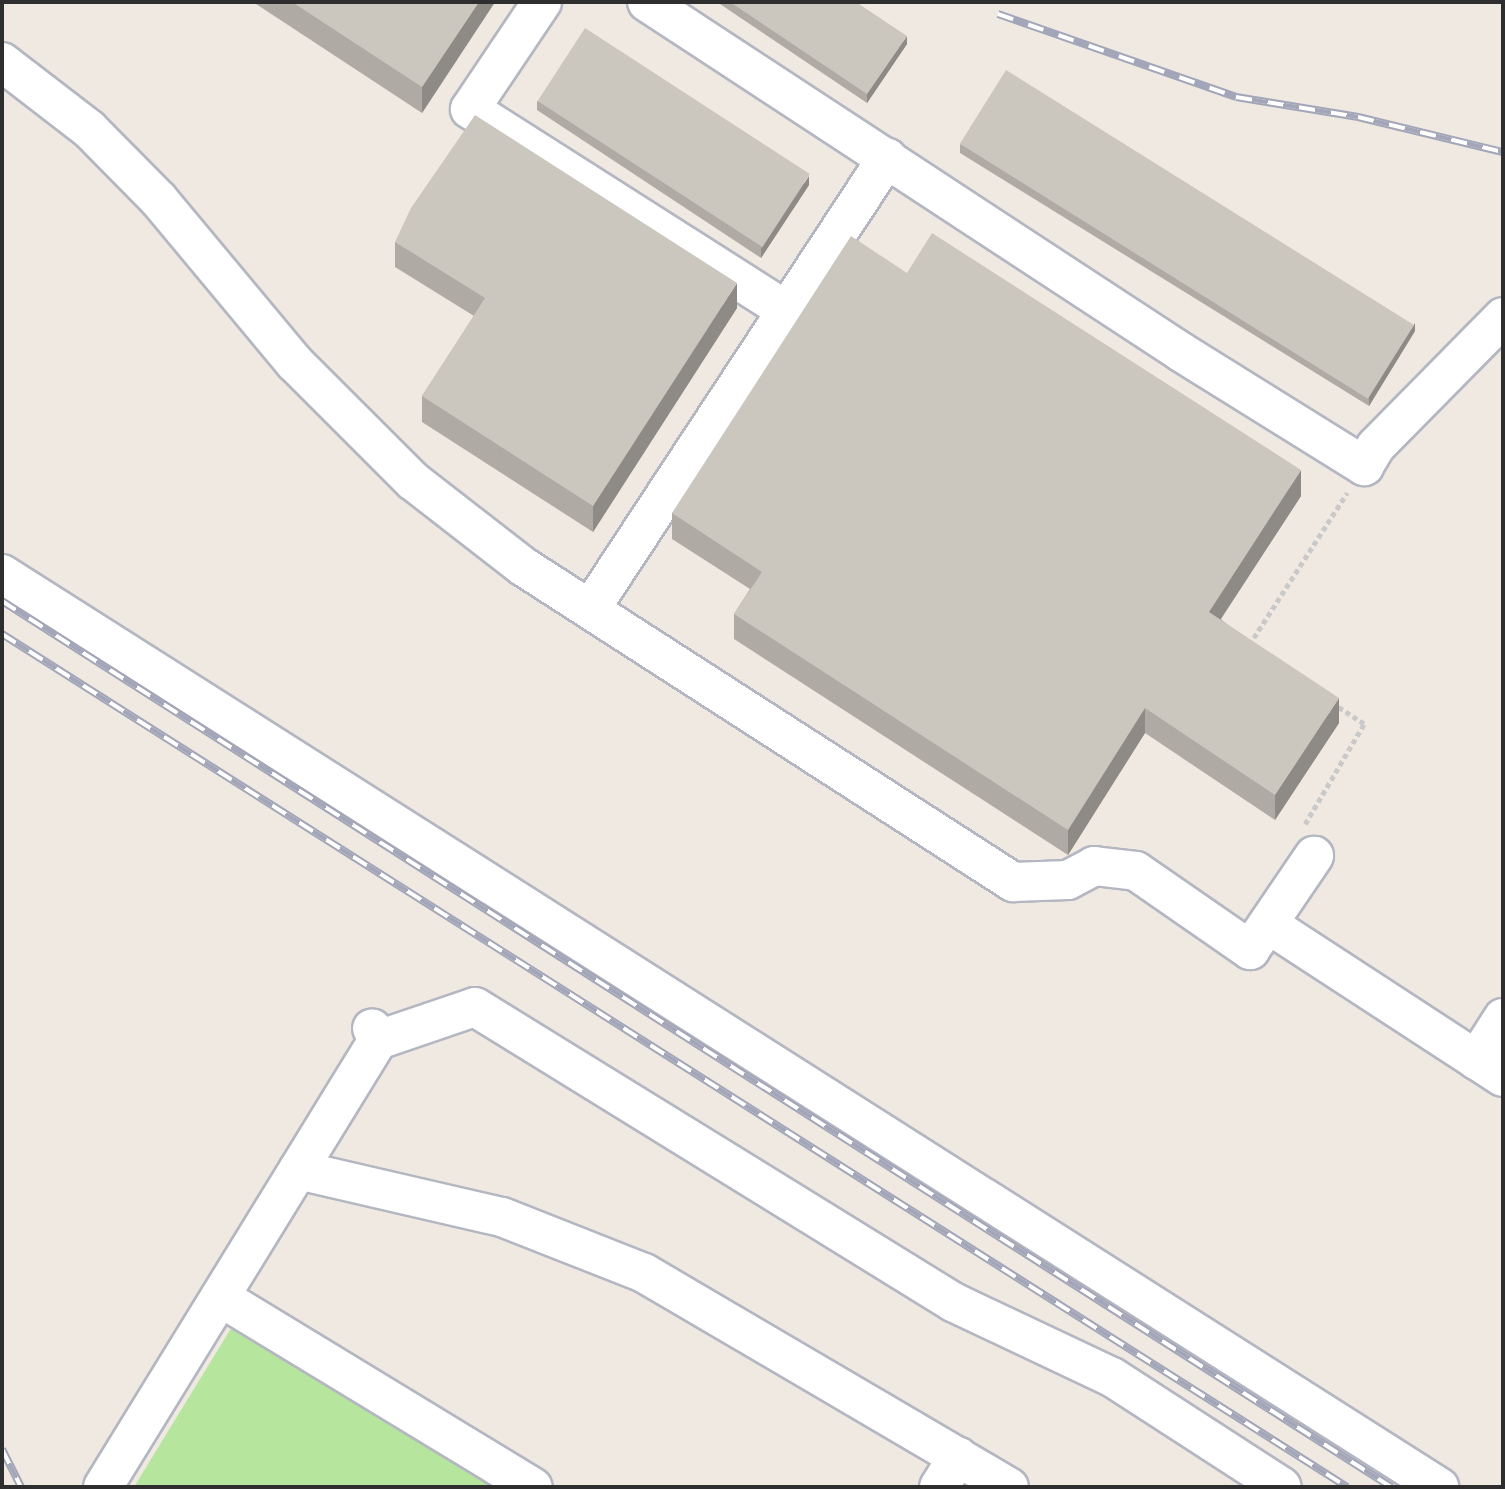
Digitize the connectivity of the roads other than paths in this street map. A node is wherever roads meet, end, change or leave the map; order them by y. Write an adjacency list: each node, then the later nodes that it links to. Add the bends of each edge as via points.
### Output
1 (542, 2): 5 (lane, via 470,109)
2 (647, 2): 4 (lane)
3 (2, 62): 8 (lane, via 89,129 141,182 295,363 413,481 524,567)
4 (887, 158): 5 (lane); 6 (lane, via 1364,466 1376,446)
5 (786, 310): 8 (lane)
6 (1503, 317)
7 (2, 574): 20 (lane)
8 (591, 608): 10 (lane, via 1013,882 1068,880 1094,866 1136,871 1250,950)
9 (1314, 856): 10 (lane)
10 (1268, 925): 12 (lane)
11 (1503, 1018): 12 (lane)
12 (1490, 1069)
13 (298, 1170): 14 (lane); 15 (lane, via 502,1217 644,1273); 19 (lane, via 375,1034 475,1007 953,1302 1112,1377)
14 (220, 1297): 16 (lane); 17 (lane)
15 (948, 1472): 18 (lane)
16 (103, 1487)
17 (533, 1487)
18 (1009, 1487)
19 (1282, 1487)
20 (1439, 1487)

